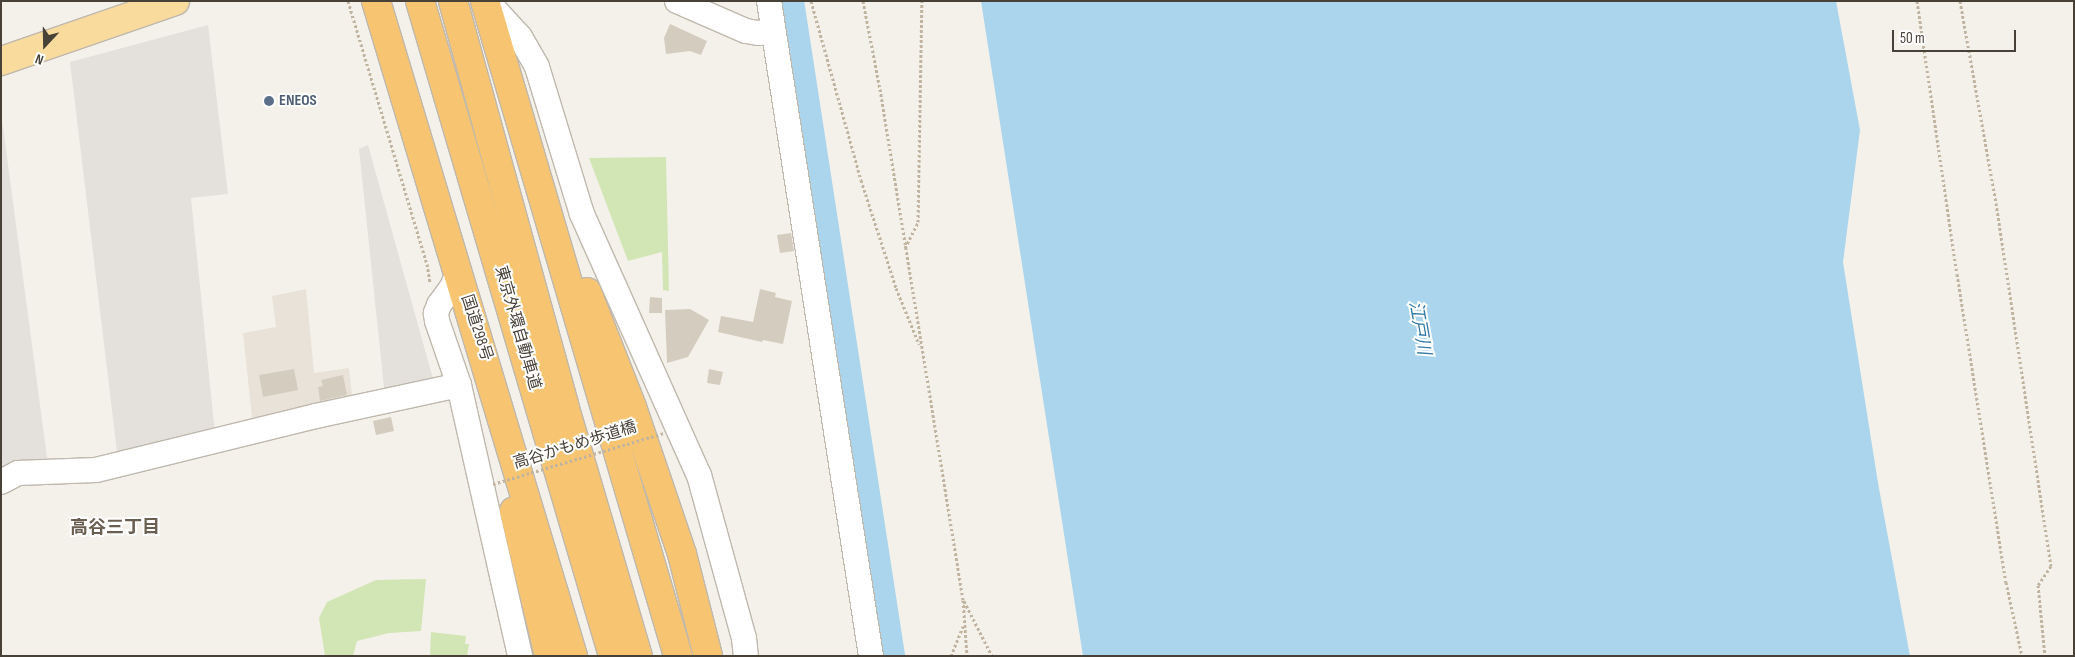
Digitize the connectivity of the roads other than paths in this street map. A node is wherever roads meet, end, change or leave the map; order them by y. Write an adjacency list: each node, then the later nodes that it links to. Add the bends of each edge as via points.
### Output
1 (175, 1): 9 (main road)
2 (376, 1): 11 (highway, 国道298号)
3 (420, 1): 18 (highway, 東京外環自動車道)
4 (453, 1): 19 (highway, 東京外環自動車道, via 564,404)
5 (486, 1): 10 (highway); 22 (street, via 520,37 537,67 582,214 699,475 744,638)
6 (678, 1): 8 (street, via 746,31)
7 (769, 1): 8 (street)
8 (774, 31): 23 (street)
9 (1, 61)
10 (536, 176): 20 (highway); 21 (highway, via 632,408 682,554)
11 (458, 273): 12 (highway, 国道298号); 13 (street, via 436,313)
12 (486, 360): 16 (highway, via 517,530); 17 (highway, 国道298号)
13 (459, 385): 14 (street, via 96,470 18,473); 15 (street)
14 (1, 482)
15 (520, 656)
16 (549, 656)
17 (573, 656)
18 (613, 656)
19 (638, 656)
20 (678, 656)
21 (708, 656)
22 (746, 656)
23 (871, 656)

